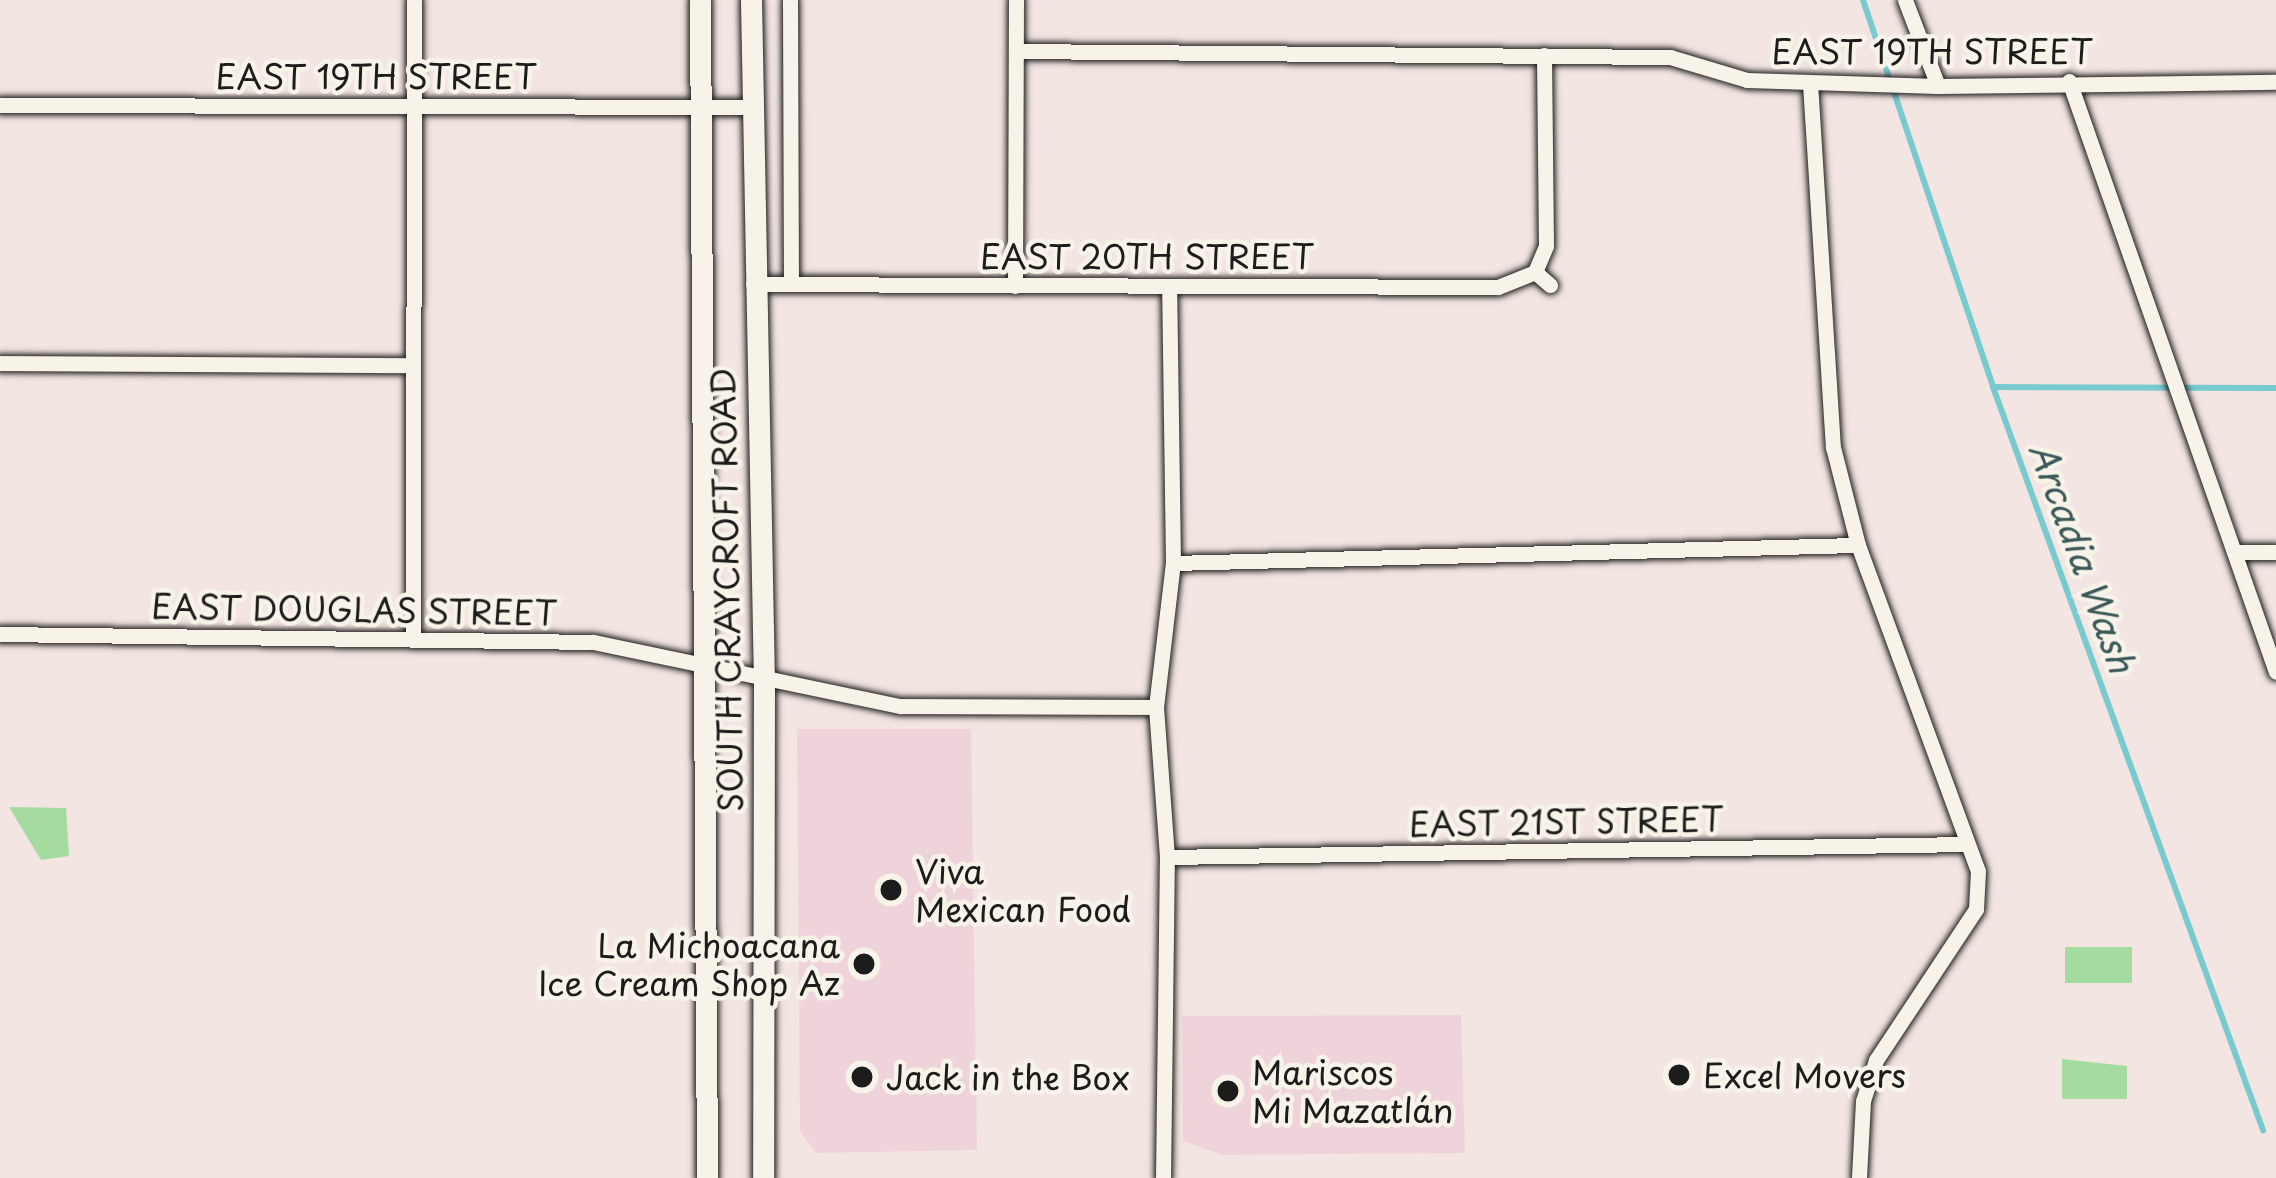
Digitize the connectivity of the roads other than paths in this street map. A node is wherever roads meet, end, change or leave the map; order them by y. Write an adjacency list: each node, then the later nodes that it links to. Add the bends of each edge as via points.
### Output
1 (414, 0): 16 (street)
2 (700, 0): 14 (main road, SOUTH CRAYCROFT ROAD)
3 (751, 0): 15 (main road, SOUTH CRAYCROFT ROAD)
4 (790, 0): 18 (street)
5 (1016, 0): 7 (street)
6 (1904, 0): 12 (street)
7 (1016, 51): 8 (street, EAST 19TH STREET); 21 (street)
8 (1544, 56): 11 (street, EAST 19TH STREET, via 1670,57 1748,80); 17 (street, via 1546,230)
9 (2069, 81): 10 (street, EAST 19TH STREET); 12 (street, EAST 19TH STREET); 26 (street)
10 (2276, 82)
11 (1810, 83): 12 (street, EAST 19TH STREET); 25 (street, via 1833,447)
12 (1938, 86)
13 (0, 105): 16 (street, EAST 19TH STREET)
14 (701, 107): 15 (street, EAST 19TH STREET); 16 (street, EAST 19TH STREET); 31 (main road, SOUTH CRAYCROFT ROAD)
15 (752, 107): 19 (main road, SOUTH CRAYCROFT ROAD)
16 (412, 108): 24 (street)
17 (1535, 272): 20 (street); 22 (street, EAST 20TH STREET, via 1498,287)
18 (790, 283): 19 (street, EAST 20TH STREET); 21 (street, EAST 20TH STREET)
19 (753, 284): 33 (main road, SOUTH CRAYCROFT ROAD)
20 (1550, 285)
21 (1015, 286): 22 (street, EAST 20TH STREET)
22 (1169, 288): 28 (street)
23 (0, 363): 24 (street)
24 (410, 365): 30 (street)
25 (1858, 545): 28 (street); 35 (street)
26 (2234, 552): 27 (street); 32 (street)
27 (2276, 552)
28 (1173, 563): 34 (street)
29 (0, 634): 30 (street, EAST DOUGLAS STREET)
30 (412, 639): 31 (street, EAST DOUGLAS STREET, via 593,642)
31 (705, 665): 33 (street, EAST DOUGLAS STREET); 37 (main road, SOUTH CRAYCROFT ROAD)
32 (2276, 672)
33 (764, 681): 34 (street, EAST DOUGLAS STREET, via 900,706); 38 (main road, SOUTH CRAYCROFT ROAD)
34 (1156, 707): 36 (street)
35 (1966, 844): 36 (street, EAST 21ST STREET); 40 (street, via 1978,871 1976,909 1876,1060 1863,1101)
36 (1167, 857): 39 (street)
37 (707, 1178)
38 (763, 1178)
39 (1163, 1178)
40 (1859, 1178)

